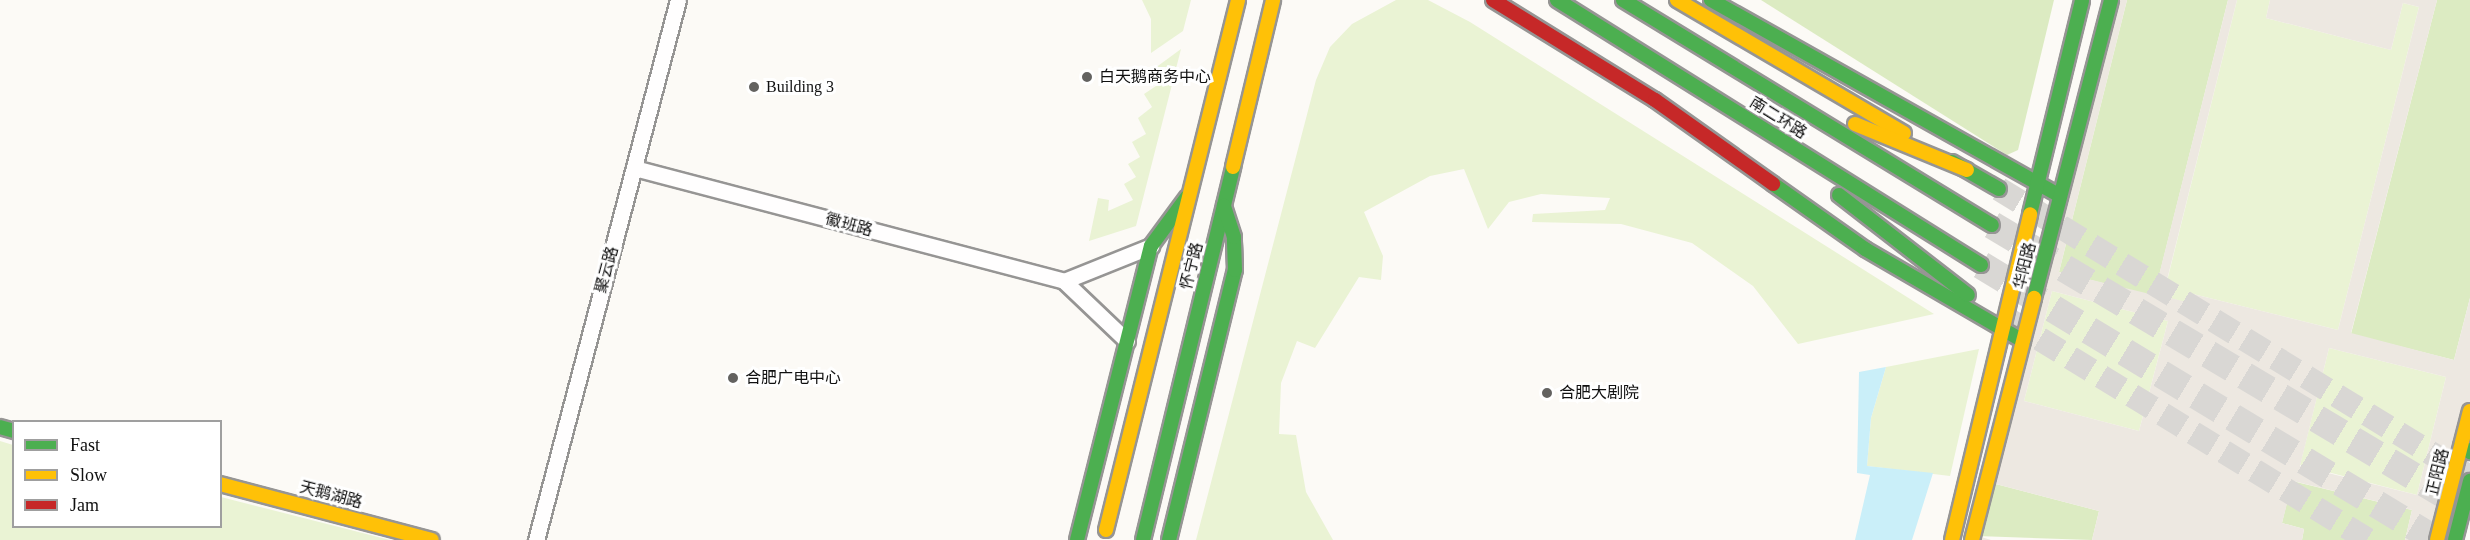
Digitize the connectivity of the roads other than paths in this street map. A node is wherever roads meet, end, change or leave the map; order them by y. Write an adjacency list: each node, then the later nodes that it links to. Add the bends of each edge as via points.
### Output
1 (678, 0): 14 (street, 聚云路)
2 (1238, 0): 18 (main road, 怀宁路)
3 (1273, 0): 20 (main road, 怀宁路)
4 (1493, 0): 25 (main road, via 1655,100 1865,249)
5 (1516, 0): 13 (main road, via 1676,99 1971,297)
6 (1557, 0): 13 (main road, 南二环路)
7 (1623, 0): 12 (main road, 南二环路)
8 (1677, 0): 15 (main road)
9 (1711, 0): 16 (main road)
10 (2082, 0): 16 (main road, 华阳路)
11 (2111, 0): 19 (main road, 华阳路)
12 (1774, 91): 15 (main road); 21 (main road, 南二环路)
13 (1712, 96): 23 (main road, 南二环路)
14 (634, 168): 24 (street, 徽班路); 36 (street, 聚云路)
15 (1967, 170): 17 (main road)
16 (2038, 186): 19 (main road); 25 (main road, 华阳路)
17 (1999, 189)
18 (1191, 193): 22 (main road); 33 (main road, 怀宁路)
19 (2060, 196): 27 (main road, 华阳路)
20 (1224, 206): 38 (main road, 怀宁路); 39 (main road, via 1234,237 1235,270)
21 (1992, 225)
22 (1151, 246): 24 (street); 26 (main road)
23 (1981, 265)
24 (1064, 281): 26 (street, 徽班路)
25 (2002, 331): 27 (main road); 40 (main road, 华阳路)
26 (1127, 341): 37 (main road)
27 (2023, 341): 41 (main road, 华阳路)
28 (2470, 411): 29 (main road, 正阳路)
29 (2466, 449): 42 (main road, 正阳路)
30 (2470, 481): 43 (main road, 正阳路)
31 (222, 485): 35 (main road, 天鹅湖路)
32 (222, 498): 34 (main road, 天鹅湖路)
33 (1106, 530)
34 (390, 540)
35 (432, 540)
36 (536, 540)
37 (1077, 540)
38 (1143, 540)
39 (1169, 540)
40 (1952, 540)
41 (1972, 540)
42 (2437, 540)
43 (2455, 540)

